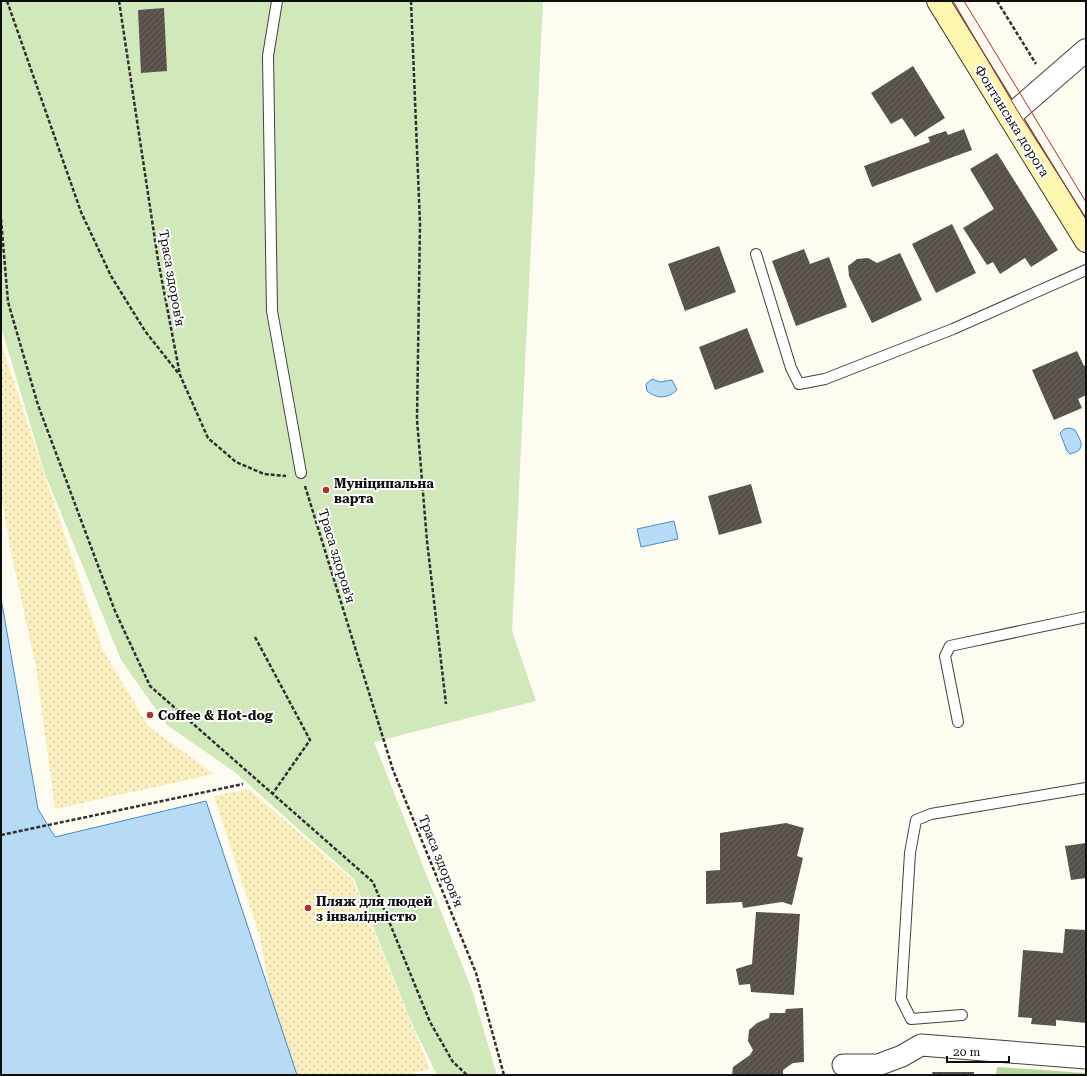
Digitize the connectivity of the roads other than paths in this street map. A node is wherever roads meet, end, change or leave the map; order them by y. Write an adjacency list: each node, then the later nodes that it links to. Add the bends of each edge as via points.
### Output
1 (277, 1): 8 (lane, via 268,56 272,311)
2 (938, 1): 4 (main road, Фонтанська дорога)
3 (1086, 50): 4 (street)
4 (1010, 116): 5 (main road, Фонтанська дорога)
5 (1086, 241)
6 (756, 254): 7 (lane, via 791,368 799,384 826,379 954,329)
7 (1086, 270)
8 (301, 473)
9 (1086, 617): 10 (lane, via 950,646 945,656)
10 (958, 722)
11 (1086, 788): 12 (lane, via 931,814 916,820 910,853 901,999 911,1019)
12 (962, 1014)
13 (1086, 1058): 14 (street, via 921,1045 878,1065)
14 (843, 1064)

